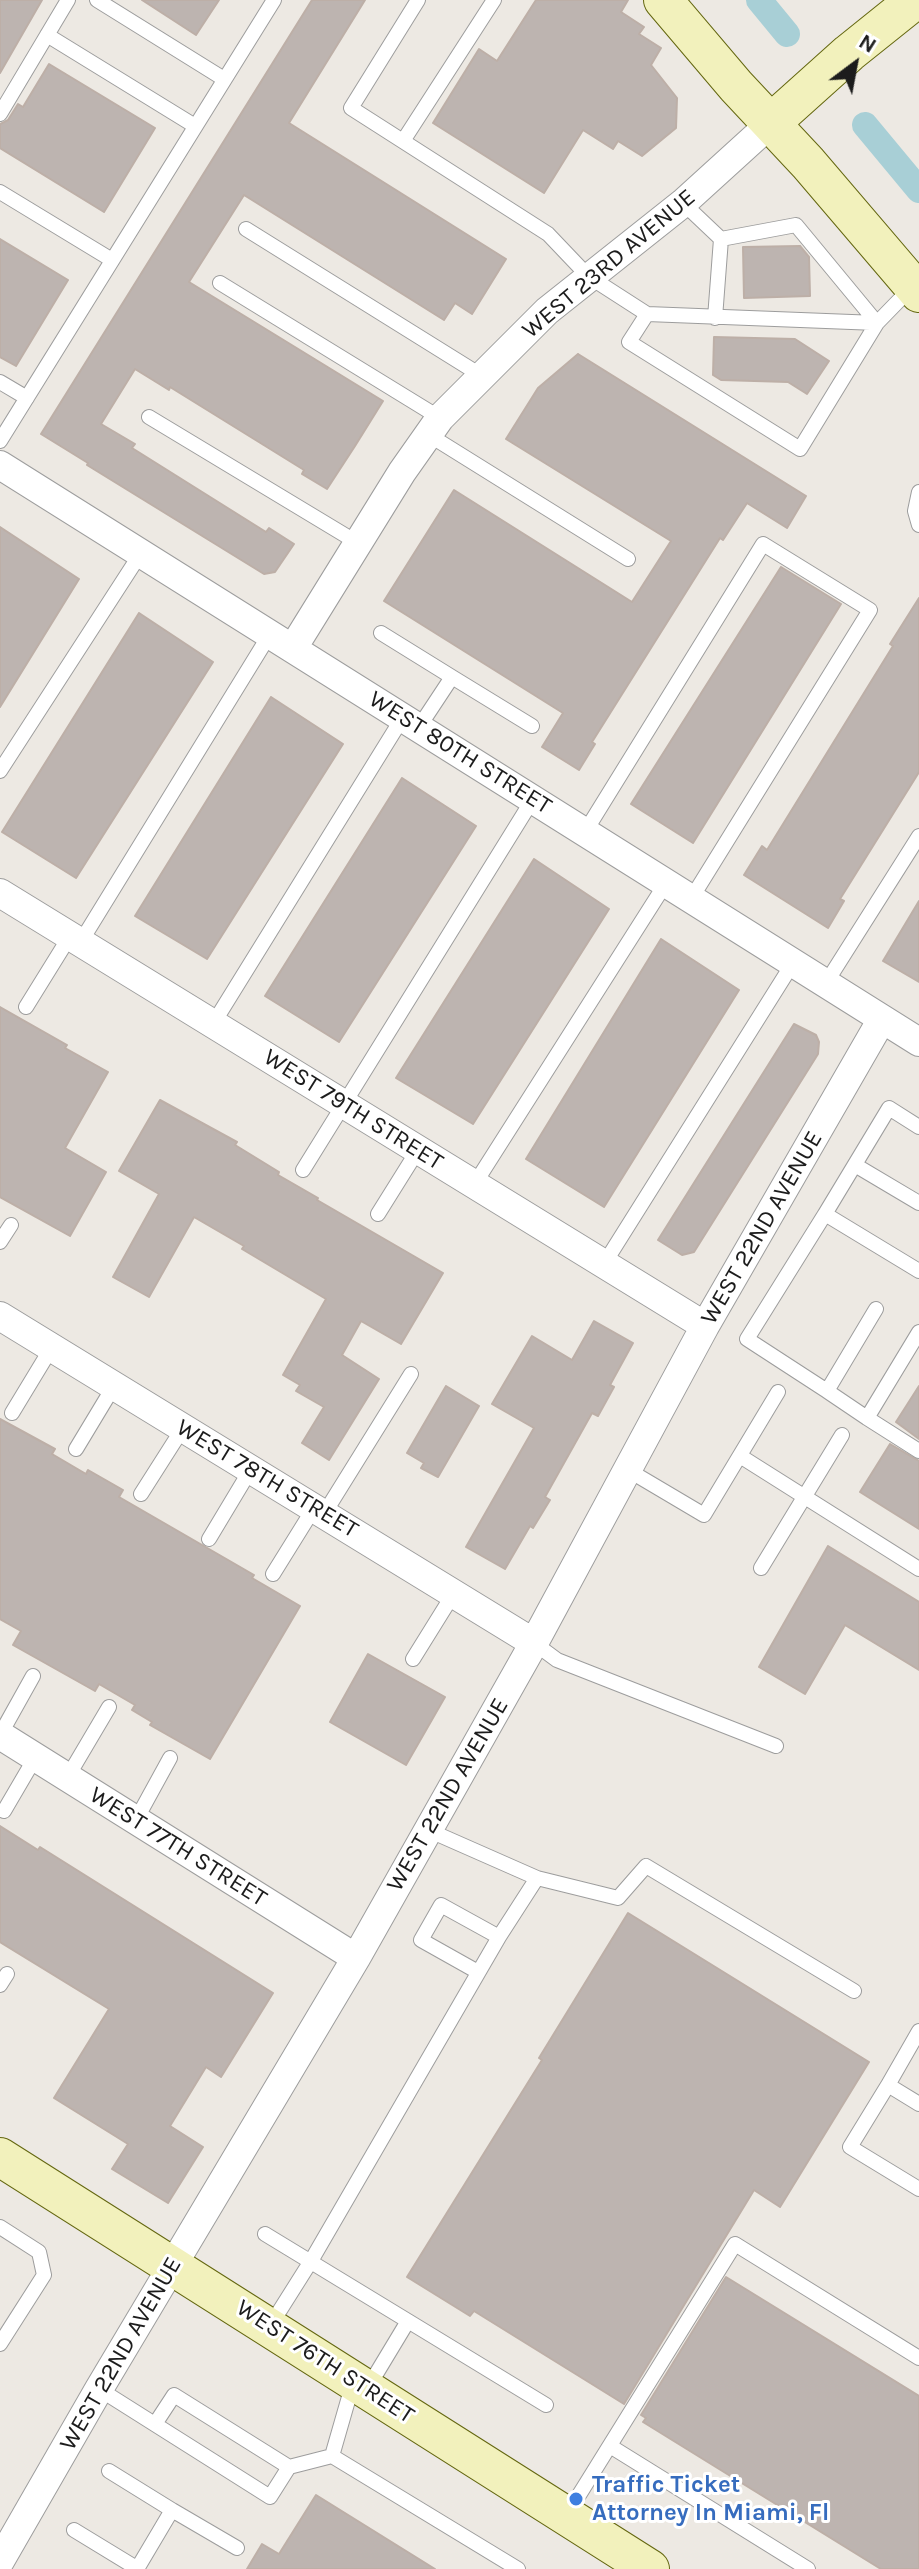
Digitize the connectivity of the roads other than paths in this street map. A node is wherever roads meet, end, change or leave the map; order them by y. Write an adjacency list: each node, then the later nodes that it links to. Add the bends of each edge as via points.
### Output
1 (68, 0): 8 (lane)
2 (97, 0): 9 (lane)
3 (274, 0): 9 (lane)
4 (418, 0): 13 (lane, via 351,108)
5 (494, 0): 13 (lane)
6 (663, 0): 11 (street)
7 (915, 0): 11 (street)
8 (47, 35): 10 (lane); 12 (lane)
9 (224, 79): 12 (lane)
10 (0, 114)
11 (771, 123): 15 (street, WEST 23RD AVENUE); 21 (street)
12 (195, 126): 18 (lane)
13 (403, 141): 19 (lane, via 548,234)
14 (0, 192): 18 (lane)
15 (683, 203): 17 (lane); 19 (street, WEST 23RD AVENUE)
16 (246, 229): 25 (lane)
17 (721, 239): 23 (lane); 24 (lane, via 796,225)
18 (112, 260): 27 (lane)
19 (588, 276): 22 (lane); 25 (street, WEST 23RD AVENUE)
20 (220, 283): 29 (lane)
21 (916, 290): 24 (lane)
22 (647, 314): 23 (lane); 24 (lane, via 629,342 800,449)
23 (715, 318): 24 (lane)
24 (877, 323)
25 (482, 376): 29 (street, WEST 23RD AVENUE)
26 (0, 382): 27 (lane)
27 (27, 398): 30 (lane)
28 (149, 417): 34 (lane)
29 (434, 426): 34 (street, WEST 23RD AVENUE); 36 (lane)
30 (0, 441)
31 (3, 472): 35 (street, WEST 80TH STREET)
32 (919, 492): 33 (lane)
33 (919, 525)
34 (358, 543): 38 (street, WEST 23RD AVENUE)
35 (141, 553): 38 (street, WEST 80TH STREET); 42 (lane)
36 (628, 559)
37 (381, 633): 39 (lane)
38 (282, 641): 40 (street, WEST 80TH STREET); 49 (lane)
39 (452, 677): 40 (lane); 41 (lane)
40 (411, 722): 43 (street, WEST 80TH STREET); 54 (lane)
41 (532, 726)
42 (0, 771)
43 (533, 799): 44 (street, WEST 80TH STREET); 56 (lane)
44 (585, 832): 46 (street, WEST 80TH STREET); 48 (lane, via 763,544 870,610)
45 (919, 836): 51 (lane)
46 (666, 883): 48 (street, WEST 80TH STREET); 61 (lane)
47 (0, 893): 49 (street, WEST 79TH STREET)
48 (691, 899): 50 (street, WEST 80TH STREET)
49 (75, 940): 52 (lane); 54 (street, WEST 79TH STREET)
50 (793, 963): 51 (street, WEST 80TH STREET); 67 (lane)
51 (826, 983): 53 (street, WEST 80TH STREET)
52 (26, 1007)
53 (882, 1019): 55 (street, WEST 80TH STREET); 71 (street, WEST 22ND AVENUE)
54 (213, 1024): 56 (street, WEST 79TH STREET)
55 (917, 1035)
56 (343, 1104): 58 (street, WEST 79TH STREET); 60 (lane)
57 (919, 1127): 59 (lane, via 889,1108)
58 (418, 1150): 61 (street, WEST 79TH STREET); 63 (lane)
59 (855, 1165): 62 (lane); 64 (lane)
60 (303, 1170)
61 (474, 1185): 67 (street, WEST 79TH STREET)
62 (919, 1203)
63 (378, 1214)
64 (825, 1214): 68 (lane); 76 (lane, via 747,1339)
65 (11, 1225): 66 (lane)
66 (0, 1242)
67 (604, 1264): 71 (street, WEST 79TH STREET)
68 (919, 1271)
69 (876, 1309): 76 (lane)
70 (0, 1316): 73 (street, WEST 78TH STREET)
71 (705, 1326): 86 (street, WEST 22ND AVENUE)
72 (919, 1332): 79 (lane)
73 (52, 1347): 75 (street, WEST 78TH STREET); 78 (lane)
74 (411, 1374): 89 (lane)
75 (114, 1386): 80 (street, WEST 78TH STREET); 82 (lane)
76 (827, 1391): 79 (lane)
77 (778, 1392): 84 (lane)
78 (12, 1413)
79 (867, 1418): 83 (lane)
80 (183, 1428): 85 (street, WEST 78TH STREET); 87 (lane)
81 (842, 1435): 88 (lane)
82 (76, 1449)
83 (919, 1451)
84 (740, 1456): 86 (lane, via 704,1515); 88 (lane)
85 (251, 1469): 89 (street, WEST 78TH STREET); 90 (lane)
86 (628, 1470): 95 (street, WEST 22ND AVENUE)
87 (141, 1494)
88 (804, 1497): 91 (lane); 92 (lane)
89 (319, 1511): 93 (lane); 94 (street, WEST 78TH STREET)
90 (209, 1539)
91 (761, 1568)
92 (919, 1569)
93 (273, 1574)
94 (454, 1593): 95 (street, WEST 78TH STREET); 96 (lane)
95 (534, 1643): 100 (lane, via 557,1660); 106 (street, WEST 22ND AVENUE)
96 (413, 1659)
97 (33, 1676): 99 (lane)
98 (109, 1707): 103 (lane)
99 (0, 1735): 101 (street, WEST 77TH STREET)
100 (776, 1746)
101 (35, 1758): 103 (street, WEST 77TH STREET); 104 (lane)
102 (170, 1758): 105 (lane)
103 (67, 1778): 105 (street, WEST 77TH STREET)
104 (4, 1811)
105 (136, 1820): 109 (street, WEST 77TH STREET)
106 (428, 1830): 107 (lane); 109 (street, WEST 22ND AVENUE)
107 (537, 1878): 108 (lane); 111 (lane, via 618,1898 646,1866)
108 (499, 1937): 110 (lane); 110 (lane, via 441,1905 421,1940)
109 (356, 1958): 120 (street, WEST 22ND AVENUE)
110 (478, 1972): 119 (lane)
111 (854, 1991)
112 (919, 2031): 113 (lane)
113 (888, 2085): 114 (lane); 116 (lane, via 850,2147)
114 (919, 2104)
115 (0, 2157): 120 (street, WEST 76TH STREET)
116 (919, 2189)
117 (0, 2227): 123 (lane, via 39,2252 44,2275)
118 (265, 2234): 119 (lane)
119 (311, 2261): 121 (lane); 122 (lane)
120 (173, 2265): 122 (street, WEST 76TH STREET); 126 (street, WEST 22ND AVENUE)
121 (408, 2321): 125 (lane); 127 (lane)
122 (269, 2327): 125 (street, WEST 76TH STREET)
123 (0, 2344)
124 (919, 2358): 129 (lane, via 735,2244)
125 (360, 2385): 130 (lane); 134 (street, WEST 76TH STREET)
126 (99, 2389): 128 (lane); 136 (street, WEST 22ND AVENUE)
127 (546, 2405)
128 (155, 2424): 131 (lane, via 174,2395); 131 (lane, via 270,2497)
129 (610, 2446): 134 (lane); 141 (lane)
130 (332, 2456): 131 (lane); 139 (lane)
131 (289, 2467)
132 (109, 2471): 133 (lane)
133 (172, 2510): 137 (lane); 138 (lane)
134 (566, 2516): 140 (street, WEST 76TH STREET)
135 (74, 2530): 138 (lane)
136 (3, 2547)
137 (237, 2548)
138 (137, 2569)
139 (518, 2569)
140 (649, 2569)
141 (808, 2569)

